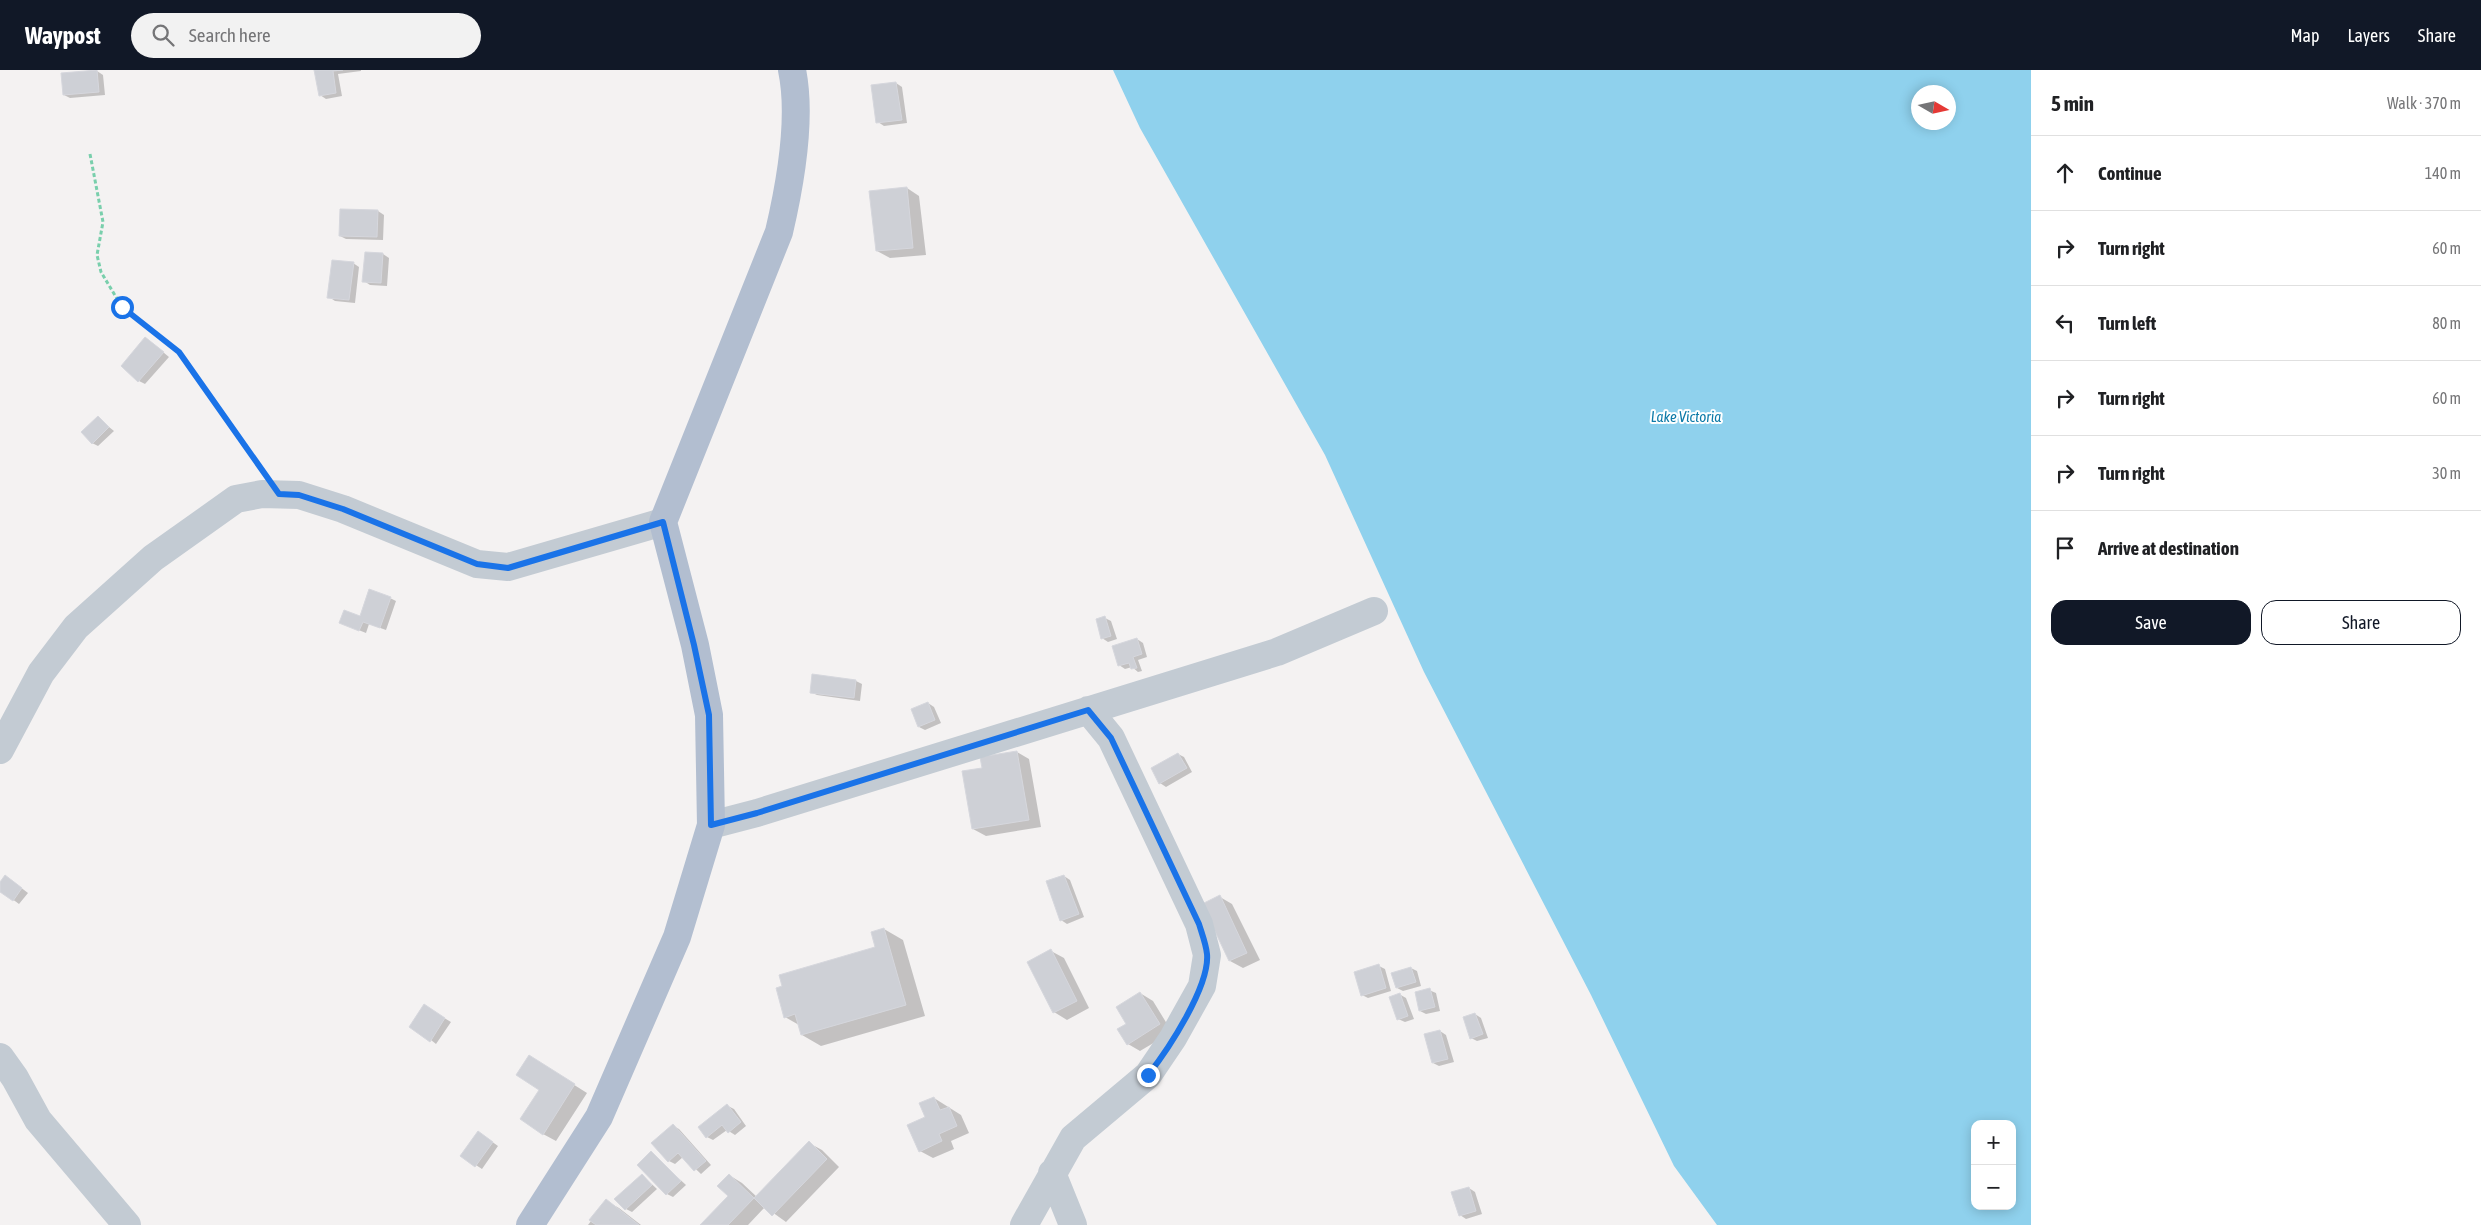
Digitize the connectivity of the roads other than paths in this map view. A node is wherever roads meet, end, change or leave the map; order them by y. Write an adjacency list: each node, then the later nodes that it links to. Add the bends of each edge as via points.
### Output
1 (792, 70): 2 (main road, via 795,128 790,186 779,232)
2 (663, 522): 5 (street, via 508,568 477,564 343,509 299,495 236,499 152,558 83,621 41,673); 6 (main road, via 709,715)
3 (1374, 611): 4 (street, via 1277,652)
4 (1088, 710): 6 (street); 8 (street, via 1111,738 1199,924 1207,955 1202,986 1158,1062 1148,1075 1073,1138)
5 (0, 750)
6 (711, 825): 10 (main road, via 677,937 599,1117)
7 (0, 1058): 9 (street, via 38,1120)
8 (1052, 1173): 11 (street); 12 (street)
9 (127, 1225)
10 (530, 1225)
11 (1024, 1225)
12 (1073, 1225)

